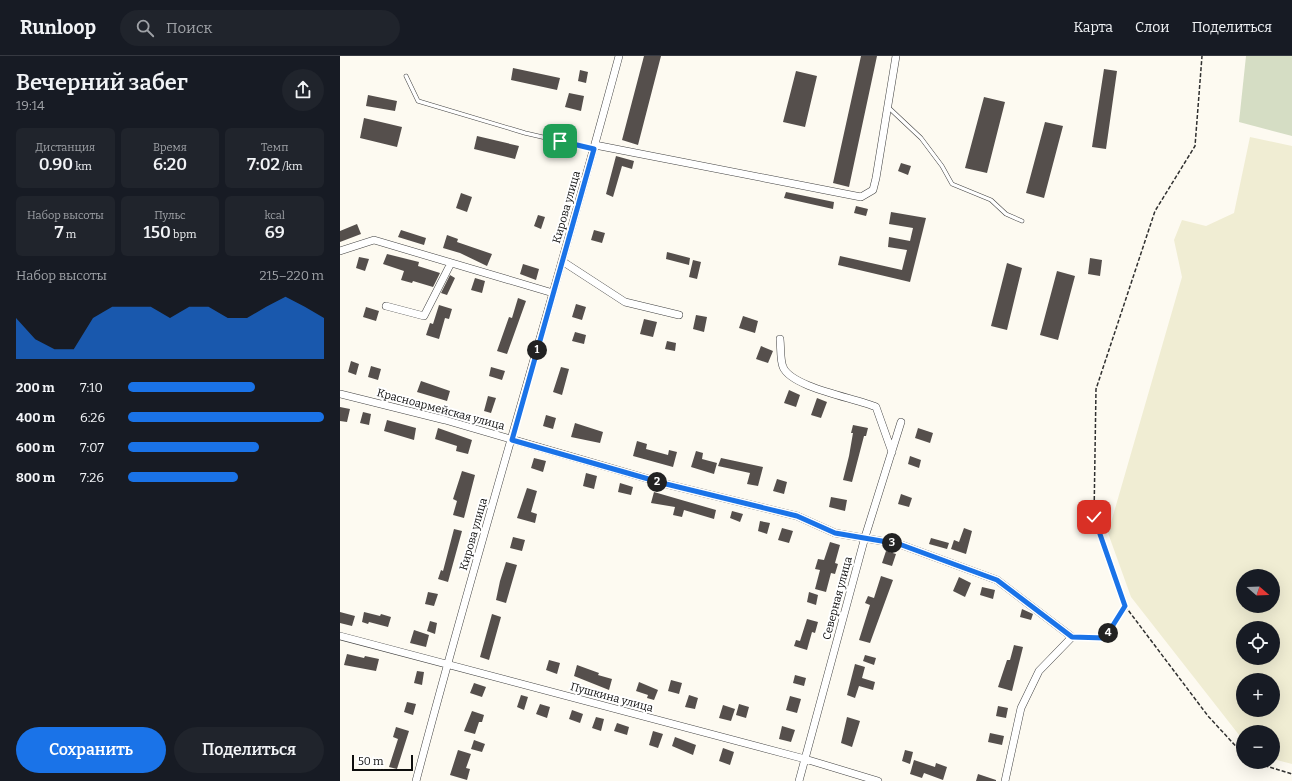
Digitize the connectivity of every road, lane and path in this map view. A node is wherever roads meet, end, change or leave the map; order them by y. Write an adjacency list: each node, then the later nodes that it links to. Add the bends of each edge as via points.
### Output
1 (619, 56): 6 (street, Кирова улица)
2 (896, 56): 5 (street)
3 (1202, 56): 20 (path, via 1196,146 1155,211 1096,389 1094,517)
4 (406, 76): 6 (lane, via 418,101 525,133)
5 (888, 107): 6 (street, via 873,190 861,197); 7 (lane, via 921,138 952,184 991,200 1006,214)
6 (595, 147): 9 (street, Кирова улица)
7 (1022, 221)
8 (340, 251): 10 (street, via 374,240)
9 (562, 261): 11 (street, Кирова улица); 13 (street, via 625,302)
10 (451, 263): 11 (street); 12 (street, via 424,316)
11 (553, 294): 17 (street, Кирова улица)
12 (386, 306)
13 (679, 315)
14 (780, 339): 18 (street, via 783,368 791,376 808,386 876,407)
15 (340, 394): 17 (street, Красноармейская улица, via 445,420)
16 (902, 422): 18 (street, Северная улица)
17 (512, 440): 19 (street, Красноармейская улица, via 666,484 797,516 835,533); 23 (street, Кирова улица)
18 (892, 452): 19 (street, Северная улица)
19 (864, 537): 22 (street, Красноармейская улица, via 899,544 997,580); 25 (street, Северная улица)
20 (1125, 606): 22 (path, via 1105,638); 24 (path, via 1208,716)
21 (340, 636): 23 (street, Пушкина улица)
22 (1072, 637): 31 (street, via 1039,671 1021,708)
23 (447, 664): 25 (street, Пушкина улица); 28 (street, Кирова улица)
24 (1236, 746)
25 (805, 759): 29 (street, Северная улица); 30 (street, Пушкина улица)
26 (1276, 769): 27 (path)
27 (1292, 774)
28 (416, 781)
29 (799, 781)
30 (878, 781)
31 (1005, 781)

